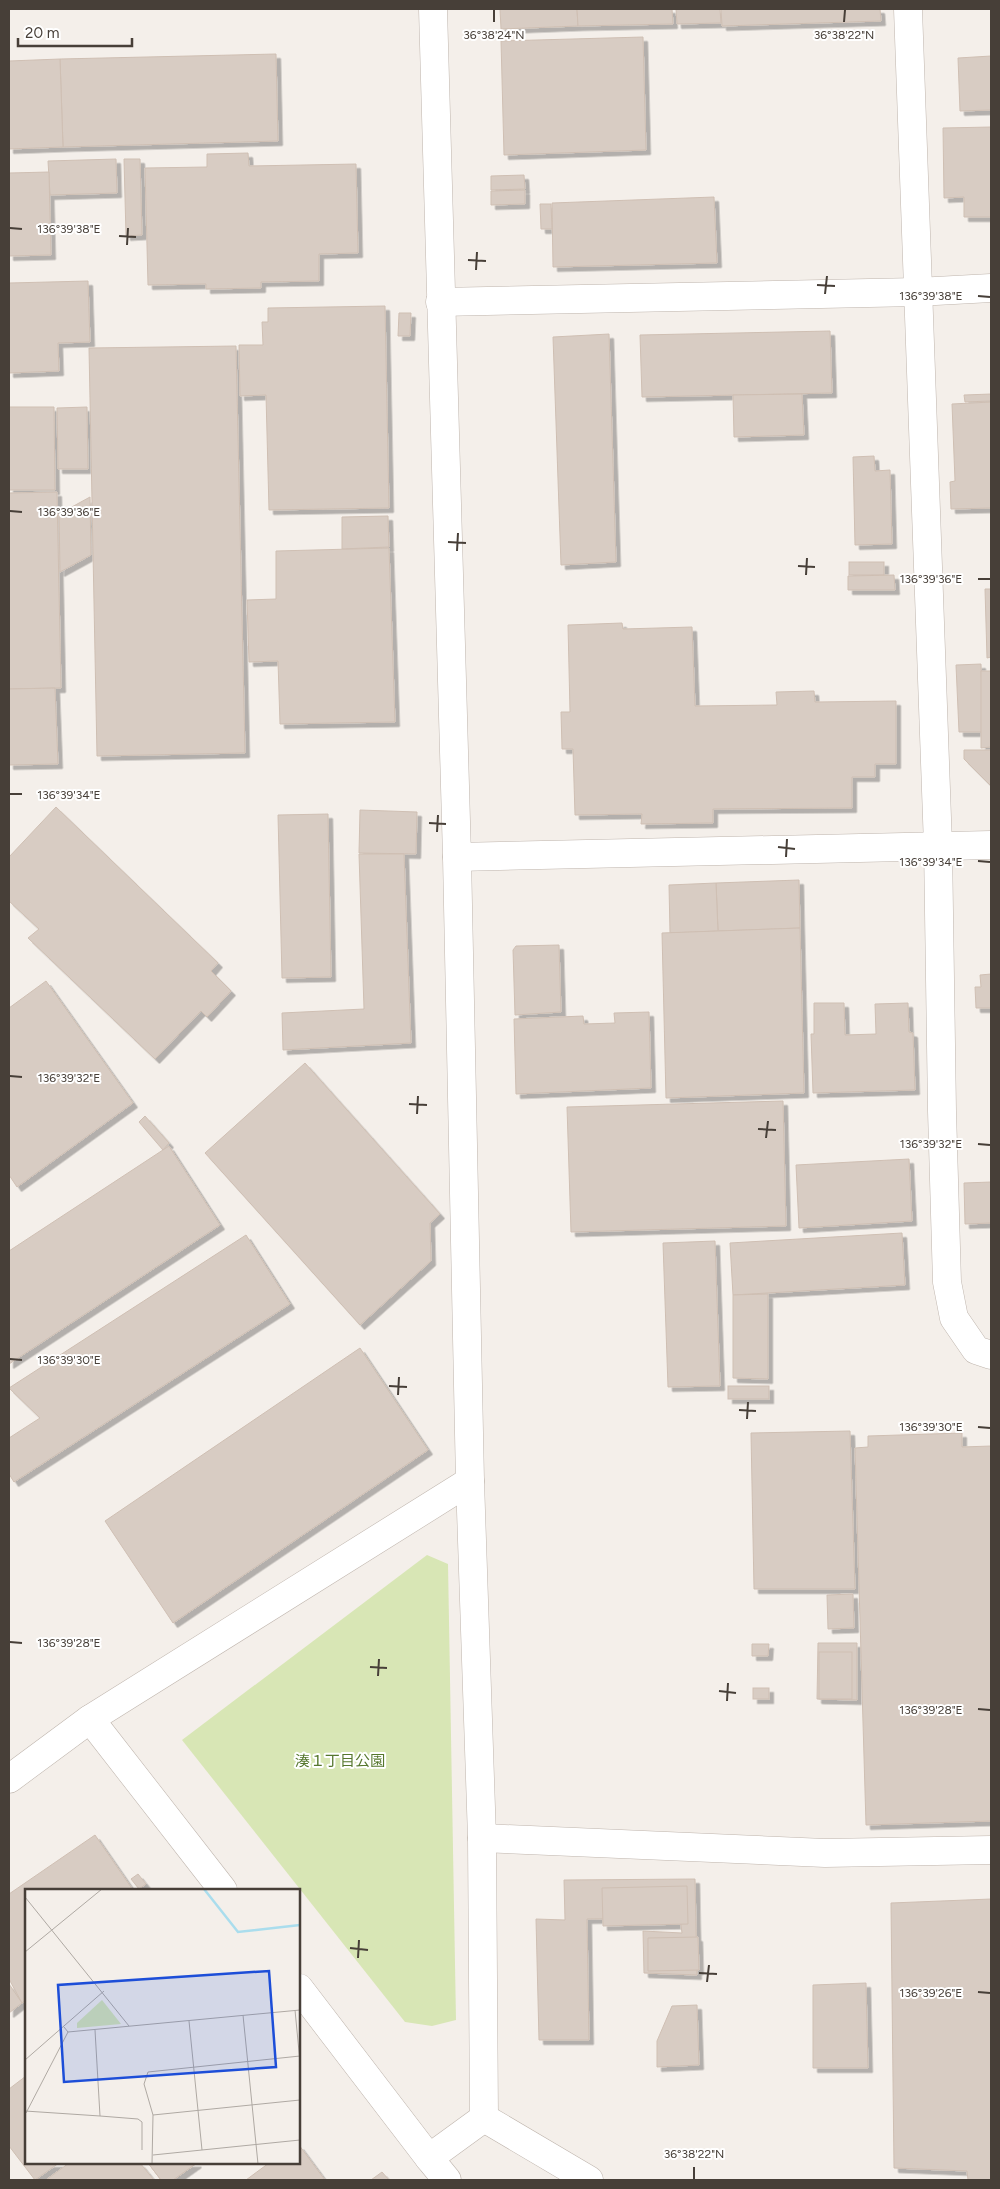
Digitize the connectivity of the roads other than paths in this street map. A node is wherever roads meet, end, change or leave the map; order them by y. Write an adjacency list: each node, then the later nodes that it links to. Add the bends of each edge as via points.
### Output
1 (433, 9): 5 (street)
2 (908, 9): 4 (street)
3 (991, 288): 4 (street)
4 (917, 292): 5 (street); 7 (street)
5 (440, 302): 8 (street)
6 (991, 845): 7 (street)
7 (938, 846): 8 (street); 9 (street, via 947,1282 954,1318 976,1350)
8 (457, 857): 10 (street)
9 (991, 1355)
10 (470, 1482): 11 (street); 13 (street)
11 (90, 1718): 12 (street); 15 (street)
12 (9, 1779)
13 (482, 1838): 14 (street, via 825,1853); 17 (street)
14 (991, 1850)
15 (222, 1889)
16 (300, 1989): 18 (street)
17 (484, 2118): 18 (street); 20 (street)
18 (430, 2158): 19 (street)
19 (447, 2180)
20 (589, 2180)

